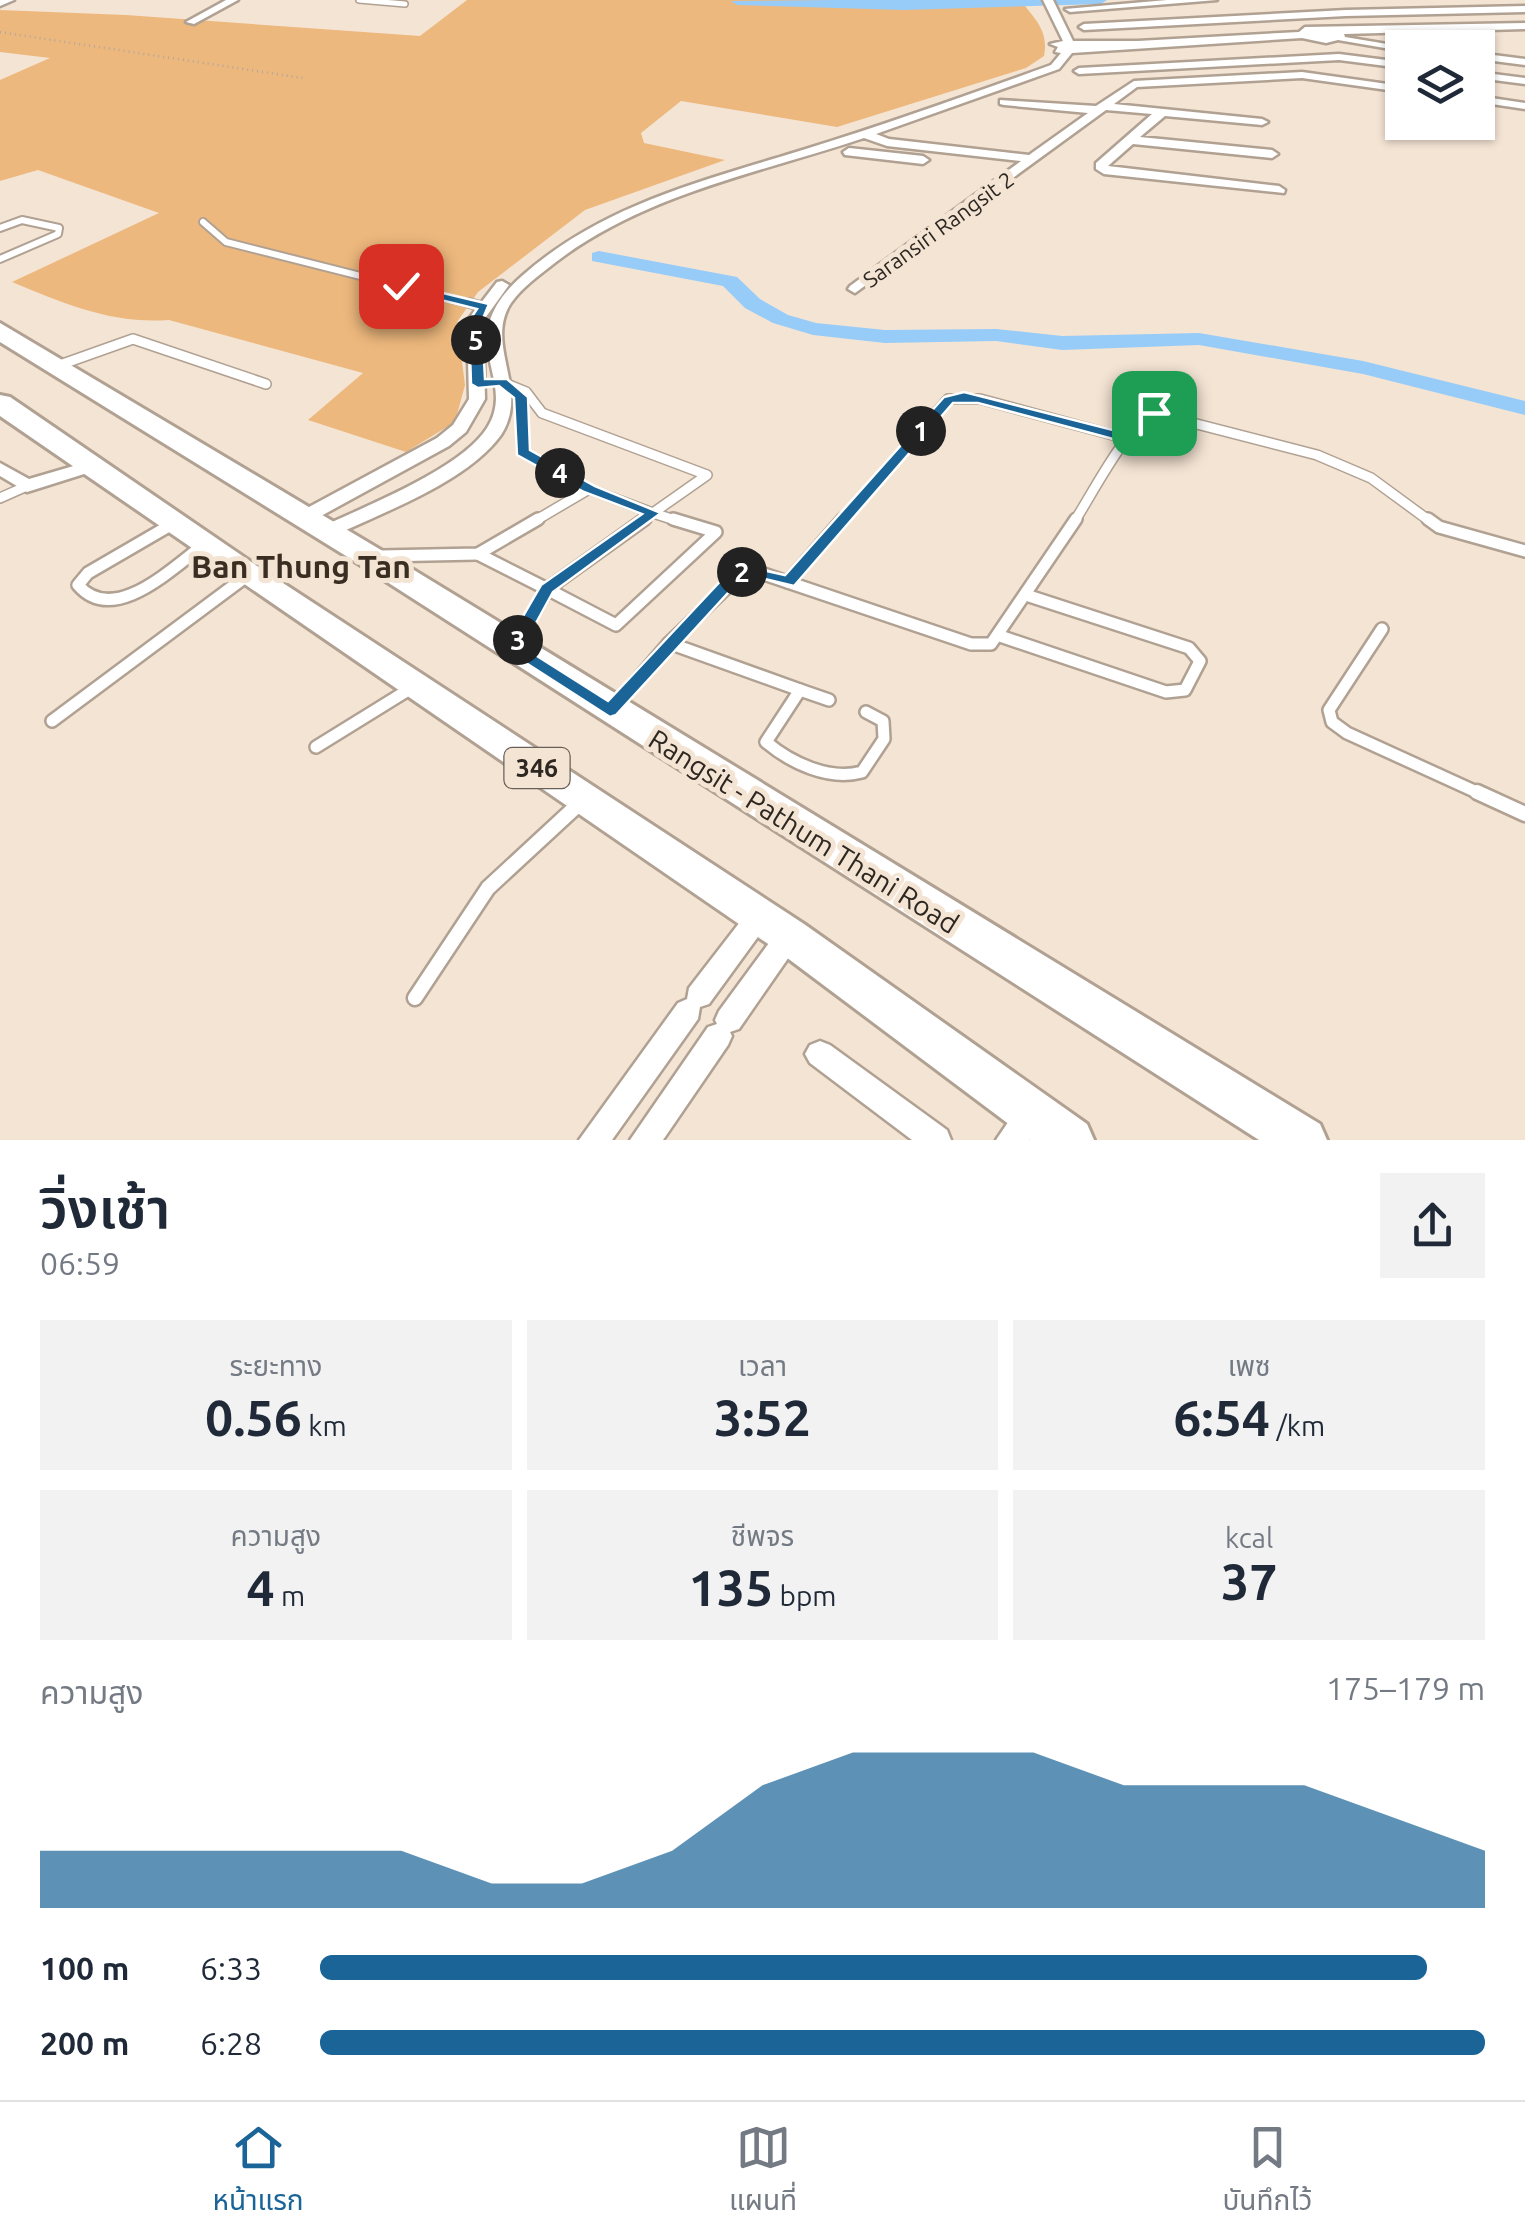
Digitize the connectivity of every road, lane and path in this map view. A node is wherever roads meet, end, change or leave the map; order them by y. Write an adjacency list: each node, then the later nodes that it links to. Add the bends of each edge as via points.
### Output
1 (8, 0): 6 (street)
2 (234, 0): 12 (street)
3 (359, 0): 7 (lane)
4 (1212, 0): 9 (street)
5 (1278, 0): 11 (street)
6 (0, 4)
7 (405, 4)
8 (1045, 6): 22 (street); 23 (street)
9 (1070, 8)
10 (1525, 9): 11 (street)
11 (1298, 15): 14 (street); 15 (street)
12 (191, 22)
13 (1525, 26): 18 (street)
14 (1084, 27)
15 (1315, 29): 17 (street); 18 (street)
16 (0, 32): 29 (path)
17 (1302, 35): 18 (street); 23 (street)
18 (1331, 36): 21 (street); 24 (street)
19 (1525, 36): 20 (street)
20 (1495, 37)
21 (1385, 44)
22 (1054, 47): 23 (street); 35 (street, via 1031,69)
23 (1069, 47): 38 (street, via 1055,68)
24 (1339, 56): 27 (street); 28 (street)
25 (1495, 58): 26 (street)
26 (1525, 59)
27 (1385, 63)
28 (1078, 71)
29 (302, 78)
30 (1495, 78): 31 (street)
31 (1525, 82)
32 (1193, 84): 33 (street, Saransiri Rangsit 2, via 1302,75); 34 (street, Saransiri Rangsit 2); 40 (street, Saransiri Rangsit 2, via 1134,84)
33 (1385, 87)
34 (1255, 92)
35 (936, 100): 38 (street); 43 (street)
36 (1004, 102): 40 (street)
37 (1495, 102): 39 (street)
38 (952, 106): 44 (street)
39 (1525, 106)
40 (1101, 108): 41 (street); 48 (street, Saransiri Rangsit 2)
41 (1162, 112): 42 (street); 45 (street)
42 (1262, 122)
43 (849, 128): 44 (street, Saransiri Rangsit 2); 49 (street)
44 (865, 134): 48 (street, Saransiri Rangsit 2, via 887,142); 50 (street)
45 (1130, 140): 47 (street); 52 (street, via 1100,166)
46 (849, 152): 51 (street, Saransiri Rangsit 2)
47 (1272, 154)
48 (1036, 155): 51 (street, Saransiri Rangsit 2)
49 (754, 158): 50 (street); 57 (street, via 596,212)
50 (775, 162): 60 (street, via 653,198 594,228 538,269 499,310 494,342)
51 (1020, 170): 56 (street, Saransiri Rangsit 2)
52 (1279, 190)
53 (204, 222): 57 (lane, via 226,242)
54 (0, 228): 55 (lane, via 22,220 58,228 58,234)
55 (0, 259)
56 (856, 288)
57 (484, 307): 62 (street, via 476,321)
58 (0, 331): 59 (main road, Rangsit - Pathum Thani Road)
59 (56, 366): 61 (lane, via 133,339); 71 (main road, Rangsit - Pathum Thani Road)
60 (502, 382): 62 (street); 68 (lane, via 521,397 522,452); 70 (lane, via 526,392 542,413 707,476); 71 (street, via 505,406 495,431 471,455)
61 (266, 384)
62 (478, 384): 71 (street, via 470,414 451,435)
63 (0, 403): 65 (main road, 346)
64 (1128, 439): 73 (lane, via 1154,413 1317,455 1371,478 1439,526); 77 (lane, via 964,396 948,400); 79 (lane)
65 (94, 466): 67 (street); 72 (main road, 346)
66 (0, 468): 67 (street)
67 (27, 486): 69 (lane)
68 (589, 489): 70 (lane); 74 (lane)
69 (0, 498)
70 (653, 513): 78 (lane); 78 (lane, via 716,532 616,625)
71 (327, 519): 75 (main road, Rangsit - Pathum Thani Road)
72 (190, 534): 72 (lane, via 88,572 78,585 82,594 98,603 122,600); 76 (main road, 346)
73 (1525, 551)
74 (478, 554): 75 (lane); 78 (lane)
75 (370, 557): 83 (main road, Rangsit - Pathum Thani Road)
76 (248, 575): 84 (main road, 346); 89 (lane)
77 (788, 582): 81 (lane, via 971,644 990,644); 82 (lane, via 744,571)
78 (547, 589): 83 (lane)
79 (1026, 596): 81 (lane); 81 (lane, via 1189,648 1200,661 1186,690 1166,692)
80 (1382, 629): 92 (lane, via 1329,710 1332,722)
81 (1000, 636)
82 (669, 643): 85 (lane); 87 (lane)
83 (513, 649): 87 (main road, Rangsit - Pathum Thani Road)
84 (414, 686): 90 (lane); 91 (main road, 346)
85 (800, 690): 86 (lane); 88 (lane, via 766,742 839,776 862,772 884,739 883,722)
86 (829, 700)
87 (610, 710): 101 (main road, Rangsit - Pathum Thani Road)
88 (866, 712)
89 (52, 721)
90 (316, 747)
91 (584, 800): 93 (main road, 346); 94 (lane, via 488,888)
92 (1525, 814)
93 (774, 926): 96 (main road, 346); 97 (street, via 694,1004); 98 (street, via 723,1028)
94 (415, 998)
95 (820, 1054): 99 (street)
96 (1021, 1126): 100 (main road, 346)
97 (594, 1140)
98 (645, 1140)
99 (936, 1140)
100 (1070, 1140)
101 (1302, 1140)

